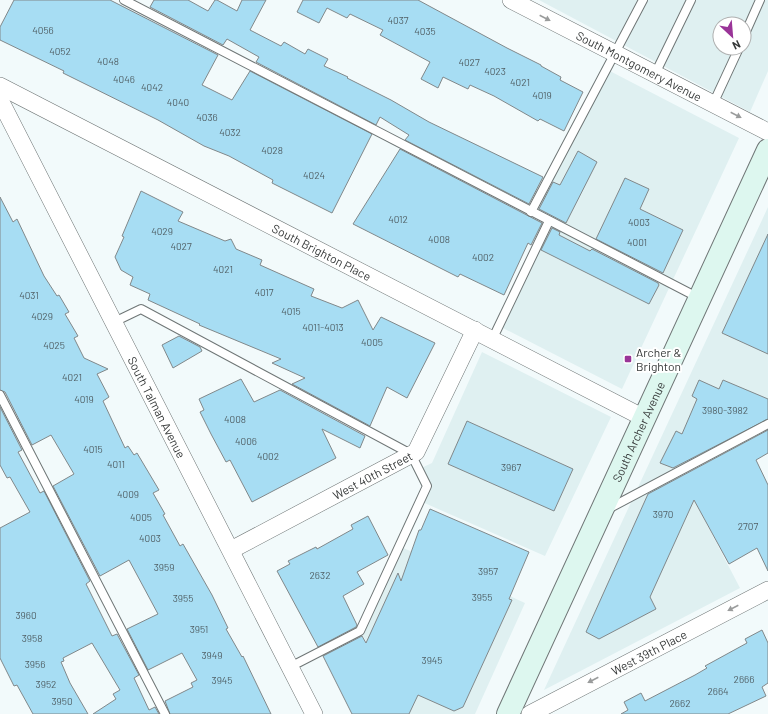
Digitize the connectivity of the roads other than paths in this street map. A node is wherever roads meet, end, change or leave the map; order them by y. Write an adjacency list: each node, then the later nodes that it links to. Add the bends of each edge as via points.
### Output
1 (124, 0): 15 (lane)
2 (511, 0): 7 (street, South Montgomery Avenue, one-way to 7)
3 (643, 0): 7 (lane)
4 (691, 0): 9 (lane)
5 (760, 0): 6 (lane)
6 (752, 18)
7 (615, 53): 9 (street, South Montgomery Avenue); 15 (lane)
8 (735, 56): 12 (lane)
9 (655, 74): 12 (street, South Montgomery Avenue)
10 (0, 86): 19 (street, South Brighton Place)
11 (0, 100): 18 (street, South Talman Avenue)
12 (713, 104): 13 (street, South Montgomery Avenue, one-way to 13)
13 (768, 132)
14 (768, 150): 17 (main road, South Archer Avenue)
15 (531, 212): 16 (lane)
16 (549, 221): 17 (lane); 20 (lane)
17 (700, 298): 22 (main road, South Archer Avenue)
18 (114, 322): 24 (lane, via 141,309); 26 (street, South Talman Avenue)
19 (475, 330): 20 (street, South Brighton Place); 24 (street, West 40th Street, via 416,452)
20 (493, 338): 22 (street, South Brighton Place)
21 (0, 395): 29 (lane)
22 (644, 418): 25 (main road, South Archer Avenue)
23 (768, 424): 25 (lane)
24 (411, 454): 26 (street, West 40th Street); 28 (lane, via 427,486 360,631)
25 (601, 512): 31 (main road, South Archer Avenue)
26 (231, 550): 28 (street, South Talman Avenue)
27 (768, 590): 32 (street, West 39th Place, one-way to 32)
28 (290, 667): 30 (street, South Talman Avenue)
29 (165, 714)
30 (314, 714)
31 (508, 714)
32 (530, 714)

